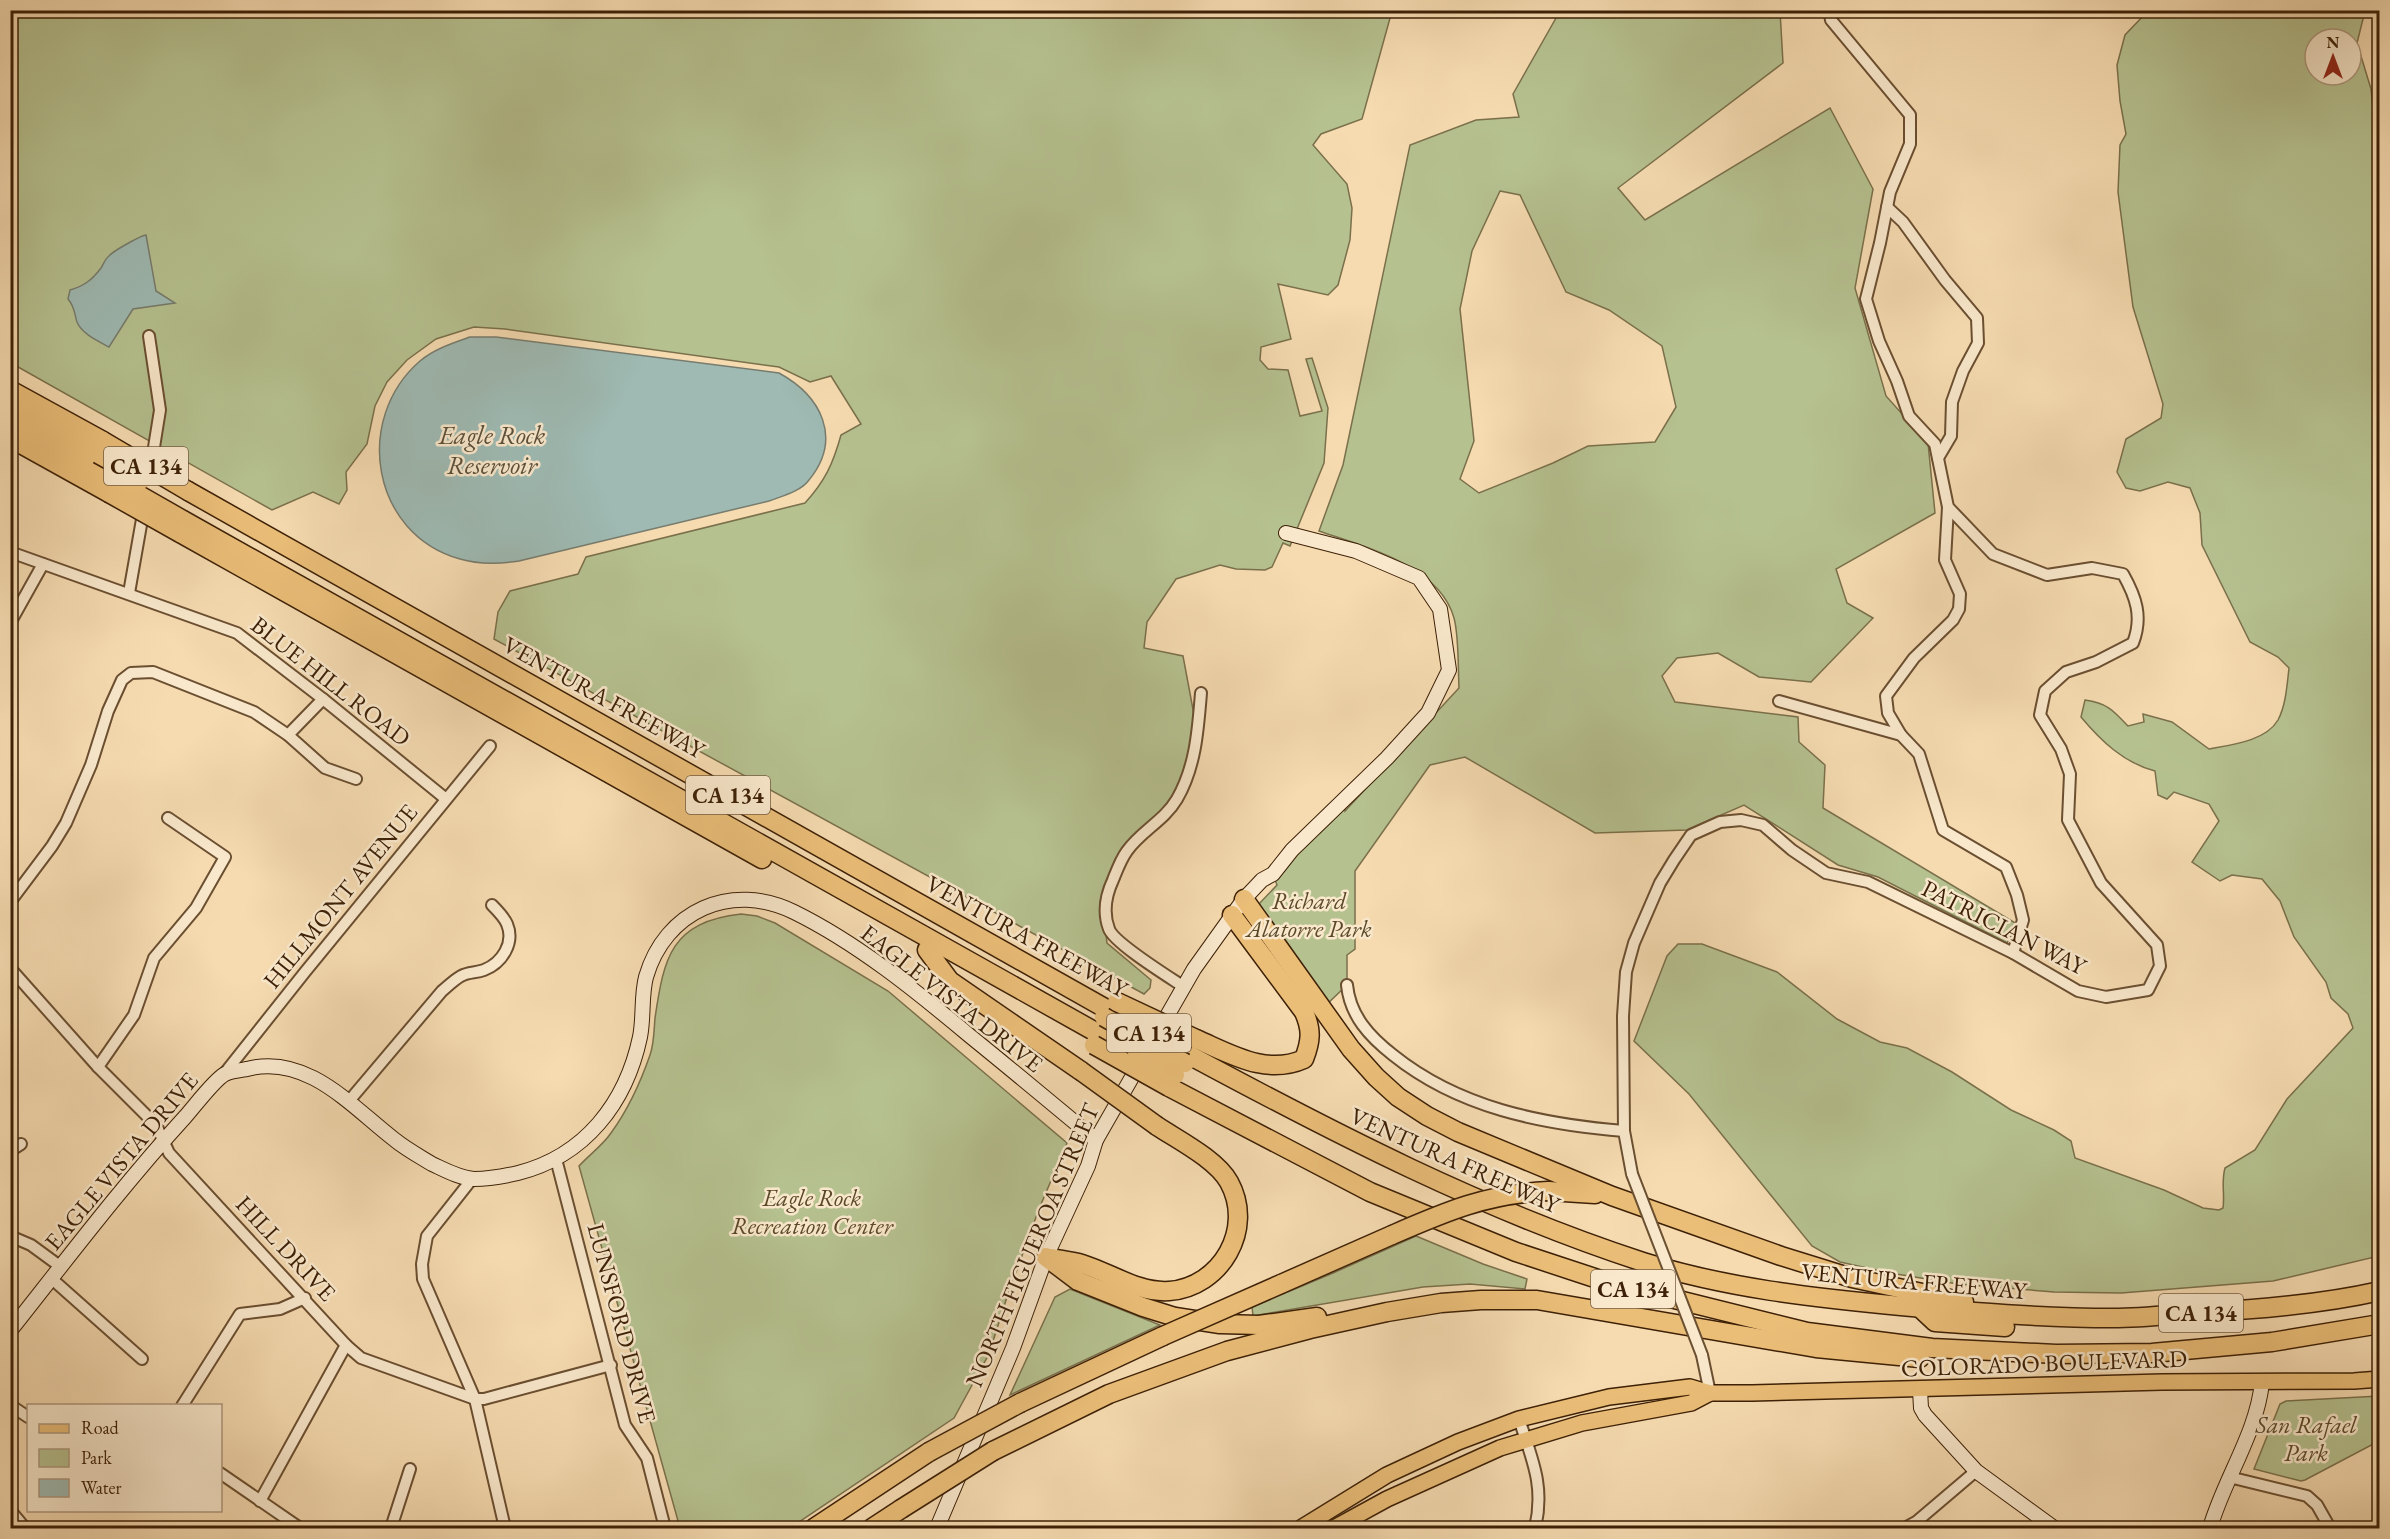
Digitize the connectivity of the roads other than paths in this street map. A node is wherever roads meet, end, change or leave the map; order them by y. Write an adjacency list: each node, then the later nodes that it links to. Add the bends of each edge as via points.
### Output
1 (1829, 10): 2 (street, via 1831,20 1910,115 1910,144)
2 (1887, 207): 9 (street, via 1866,299 1909,416 1935,444); 9 (street, via 1977,318 1978,343 1952,402 1951,436)
3 (149, 336): 18 (street, via 160,410)
4 (10, 390): 8 (highway, VENTURA FREEWAY / CA 134)
5 (10, 405): 8 (highway)
6 (10, 423): 10 (highway)
7 (10, 438): 10 (highway, VENTURA FREEWAY / CA 134)
8 (101, 448): 12 (highway, VENTURA FREEWAY / CA 134, bridge)
9 (1938, 458): 11 (street)
10 (111, 487): 12 (highway, VENTURA FREEWAY / CA 134, bridge)
11 (1948, 507): 25 (street, via 1945,560 1960,594 1959,609 1886,696 1888,713); 35 (street, PATRICIAN WAY, via 1994,555 2047,575 2092,568 2123,574 2136,597 2138,631 2133,643 2066,672 2045,691 2040,716 2061,749 2070,774 2068,820 2101,883 2157,945 2160,966 2148,990 2106,997 2078,991)
12 (184, 511): 15 (highway, VENTURA FREEWAY / CA 134); 15 (highway, VENTURA FREEWAY / CA 134)
13 (1286, 533): 30 (street, NORTH FIGUEROA STREET, via 1356,551 1419,578 1440,609 1449,670 1428,713 1273,874)
14 (10, 552): 16 (street, BLUE HILL ROAD)
15 (267, 558): 17 (highway, VENTURA FREEWAY / CA 134); 20 (highway, VENTURA FREEWAY / CA 134)
16 (44, 564): 18 (street, BLUE HILL ROAD); 19 (street)
17 (345, 585): 39 (highway); 39 (highway, VENTURA FREEWAY / CA 134, via 990,943)
18 (129, 593): 22 (street, BLUE HILL ROAD, via 237,633)
19 (10, 623)
20 (356, 625): 34 (highway, VENTURA FREEWAY / CA 134); 39 (highway)
21 (1201, 693): 38 (street, via 1197,743 1178,797 1167,814 1127,851 1108,890 1105,910 1109,930 1119,941)
22 (323, 699): 24 (street); 28 (street, BLUE HILL ROAD)
23 (1779, 701): 25 (street)
24 (288, 735): 27 (street, via 325,768); 31 (street, via 254,712 218,697 153,672 131,673 122,680 108,711 92,765 66,823)
25 (1901, 735): 35 (street, via 1919,754 1943,830 2006,867 2023,920)
26 (490, 746): 28 (street, HILLMONT AVENUE)
27 (356, 779)
28 (446, 799): 42 (street, HILLMONT AVENUE)
29 (168, 818): 41 (street, via 225,857 196,908 154,958 134,1015)
30 (1244, 899): 33 (street, NORTH FIGUEROA STREET); 51 (highway, via 1351,1049 1398,1097 1458,1132)
31 (10, 902)
32 (492, 905): 43 (street, via 507,922 508,946 502,958 483,970 457,978 442,991)
33 (1232, 915): 38 (street, NORTH FIGUEROA STREET); 40 (highway, via 1304,1012 1310,1024 1309,1047 1304,1059 1290,1065)
34 (927, 950): 39 (highway, VENTURA FREEWAY / CA 134); 53 (highway, bridge, via 950,981 1213,1164 1235,1195 1236,1233 1231,1251 1221,1266 1190,1287 1147,1290 1081,1263)
35 (2013, 953): 44 (street, PATRICIAN WAY, via 1868,882 1826,873 1763,825 1741,820 1720,822 1691,835 1660,883 1626,972)
36 (10, 968): 41 (street, HILL DRIVE)
37 (1347, 985): 44 (street, via 1353,1011 1380,1045 1439,1087 1504,1111)
38 (1184, 987): 45 (street, NORTH FIGUEROA STREET)
39 (1105, 1022): 40 (highway, bridge); 40 (highway, VENTURA FREEWAY / CA 134, bridge); 40 (highway, bridge)
40 (1183, 1064): 60 (highway, VENTURA FREEWAY / CA 134, via 1516,1216 1647,1263 1766,1290); 66 (highway, VENTURA FREEWAY / CA 134, via 1370,1192 1506,1248 1610,1283 1807,1332)
41 (98, 1067): 46 (street, HILL DRIVE, via 156,1125)
42 (224, 1074): 43 (street, EAGLE VISTA DRIVE, via 257,1066 288,1069 314,1077); 46 (street, EAGLE VISTA DRIVE)
43 (349, 1101): 50 (street, EAGLE VISTA DRIVE, via 408,1150 450,1173)
44 (1624, 1131): 73 (street, PATRICIAN WAY, bridge, via 1632,1174 1702,1355)
45 (1096, 1140): 49 (street, EAGLE VISTA DRIVE, via 877,962 792,911 764,902 740,900 693,912 660,944 646,979 635,1058 614,1103 597,1126); 53 (street, NORTH FIGUEROA STREET)
46 (164, 1141): 54 (street, EAGLE VISTA DRIVE); 57 (street, HILL DRIVE, via 169,1153)
47 (21, 1144): 48 (street)
48 (10, 1151)
49 (556, 1159): 50 (street, EAGLE VISTA DRIVE, via 514,1174); 69 (street, LUNSFORD DRIVE)
50 (472, 1179): 74 (street, via 427,1236 422,1264 423,1279)
51 (1612, 1196): 62 (highway, via 1852,1278); 94 (highway, bridge, via 1520,1193 1447,1211 1020,1403 929,1452)
52 (10, 1236): 54 (street, via 31,1245)
53 (1046, 1257): 58 (highway, via 1078,1281 1143,1307 1220,1324 1259,1325 1426,1301); 96 (street, NORTH FIGUEROA STREET, via 1013,1348)
54 (61, 1268): 55 (street, EAGLE VISTA DRIVE)
55 (52, 1279): 64 (street, EAGLE VISTA DRIVE); 68 (street)
56 (2379, 1291): 62 (highway, VENTURA FREEWAY / CA 134, via 2250,1310 2115,1318)
57 (305, 1298): 65 (street, HILL DRIVE); 75 (street, via 280,1310 240,1314)
58 (1481, 1300): 67 (highway, via 1537,1300 1816,1348 1909,1358 2010,1361); 95 (highway, bridge, via 1387,1312 1227,1350 1109,1394 993,1451)
59 (2379, 1302): 60 (highway, via 2294,1317 2133,1329 2027,1329 1935,1322)
60 (1920, 1308): 62 (highway, VENTURA FREEWAY / CA 134)
61 (2379, 1313): 66 (highway, via 2220,1336 2115,1342 1938,1337)
62 (2022, 1316)
63 (2379, 1324): 67 (highway, VENTURA FREEWAY / CA 134, via 2250,1344 2152,1353)
64 (10, 1331)
65 (346, 1344): 74 (street, HILL DRIVE, via 361,1358); 85 (street)
66 (1908, 1345): 67 (highway, VENTURA FREEWAY / CA 134)
67 (2056, 1354)
68 (142, 1359)
69 (611, 1365): 74 (street); 93 (street, LUNSFORD DRIVE, via 627,1431 647,1458)
70 (2379, 1379): 71 (main road, COLORADO BOULEVARD)
71 (2262, 1382): 72 (main road, COLORADO BOULEVARD); 83 (street, via 2259,1406)
72 (1920, 1390): 73 (main road, COLORADO BOULEVARD); 81 (street, via 1925,1415)
73 (1710, 1393): 78 (main road, COLORADO BOULEVARD, via 1690,1387 1609,1397); 79 (main road, COLORADO BOULEVARD, via 1691,1403 1608,1417)
74 (475, 1399): 92 (street)
75 (183, 1404)
76 (10, 1405): 77 (street)
77 (27, 1416)
78 (1519, 1419): 79 (street); 84 (main road, COLORADO BOULEVARD, via 1423,1457)
79 (1526, 1439): 86 (main road, COLORADO BOULEVARD); 99 (street, via 1540,1496)
80 (410, 1468): 91 (street)
81 (1976, 1471): 88 (street); 101 (street)
82 (222, 1474): 85 (street)
83 (2229, 1477): 102 (street); 103 (street, via 2307,1496)
84 (1366, 1488): 86 (main road); 97 (main road, COLORADO BOULEVARD)
85 (260, 1501): 90 (street)
86 (1373, 1506): 98 (main road, COLORADO BOULEVARD)
87 (10, 1510): 89 (street)
88 (1921, 1525): 100 (street)
89 (25, 1528)
90 (300, 1528)
91 (391, 1528)
92 (505, 1528)
93 (665, 1528)
94 (814, 1528)
95 (872, 1528)
96 (937, 1528)
97 (1301, 1528)
98 (1334, 1528)
99 (1535, 1528)
100 (1905, 1528)
101 (2054, 1528)
102 (2210, 1528)
103 (2330, 1528)

